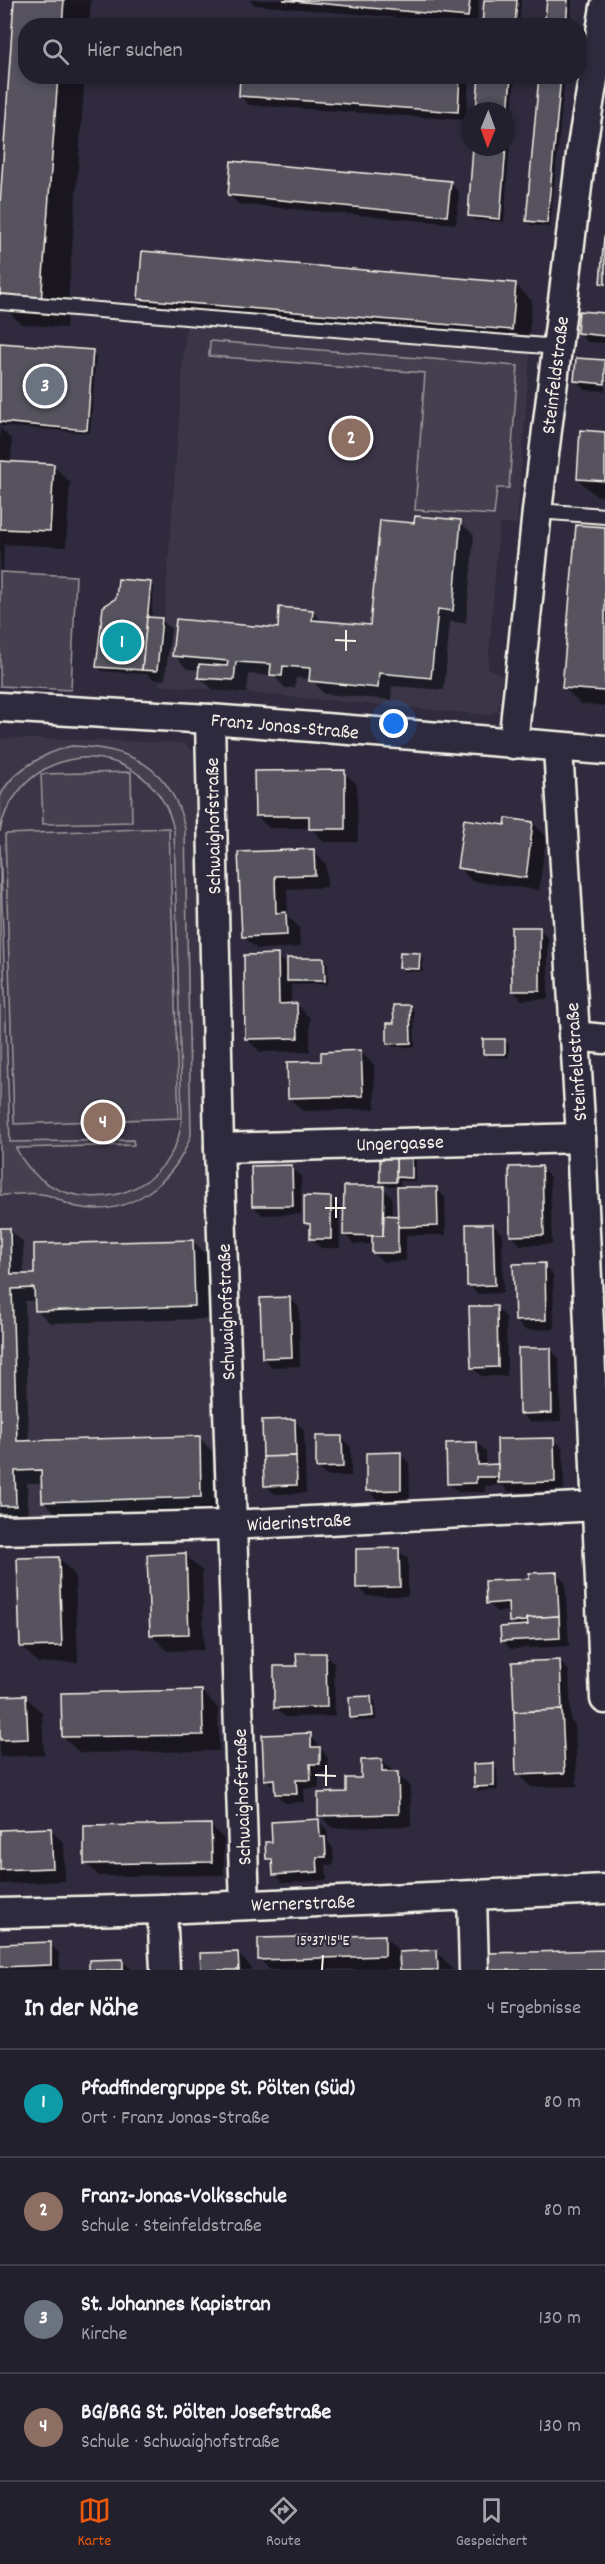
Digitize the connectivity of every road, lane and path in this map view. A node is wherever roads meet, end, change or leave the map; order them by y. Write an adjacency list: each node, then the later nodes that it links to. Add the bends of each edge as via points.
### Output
1 (605, 7): 3 (street, Steinfeldstraße, via 582,146)
2 (0, 302): 3 (lane)
3 (558, 347): 4 (street, Steinfeldstraße)
4 (537, 511): 5 (lane); 8 (street, Steinfeldstraße)
5 (605, 516)
6 (0, 707): 7 (street, Franz Jonas-Straße)
7 (210, 719): 8 (street, Franz Jonas-Straße); 14 (street, Schwaighofstraße)
8 (513, 744): 9 (street, Franz Jonas-Straße)
9 (558, 748): 10 (street, Franz Jonas-Straße); 11 (street, Steinfeldstraße)
10 (605, 750)
11 (573, 1036): 12 (street); 13 (street, Steinfeldstraße)
12 (605, 1039)
13 (581, 1138): 14 (street, Ungergasse); 15 (street, Steinfeldstraße)
14 (219, 1148): 17 (street, Schwaighofstraße)
15 (599, 1373): 16 (street, Steinfeldstraße)
16 (598, 1506): 17 (street, Widerinstraße); 19 (street, Steinfeldstraße)
17 (231, 1525): 18 (street, Widerinstraße); 22 (street, Schwaighofstraße)
18 (0, 1530)
19 (605, 1700)
20 (605, 1889): 21 (street, Wernerstraße)
21 (472, 1896): 22 (street, Wernerstraße); 26 (street)
22 (245, 1905): 23 (street, Wernerstraße)
23 (162, 1909): 24 (street, Wernerstraße); 25 (street)
24 (0, 1913)
25 (165, 1970)
26 (474, 1970)

